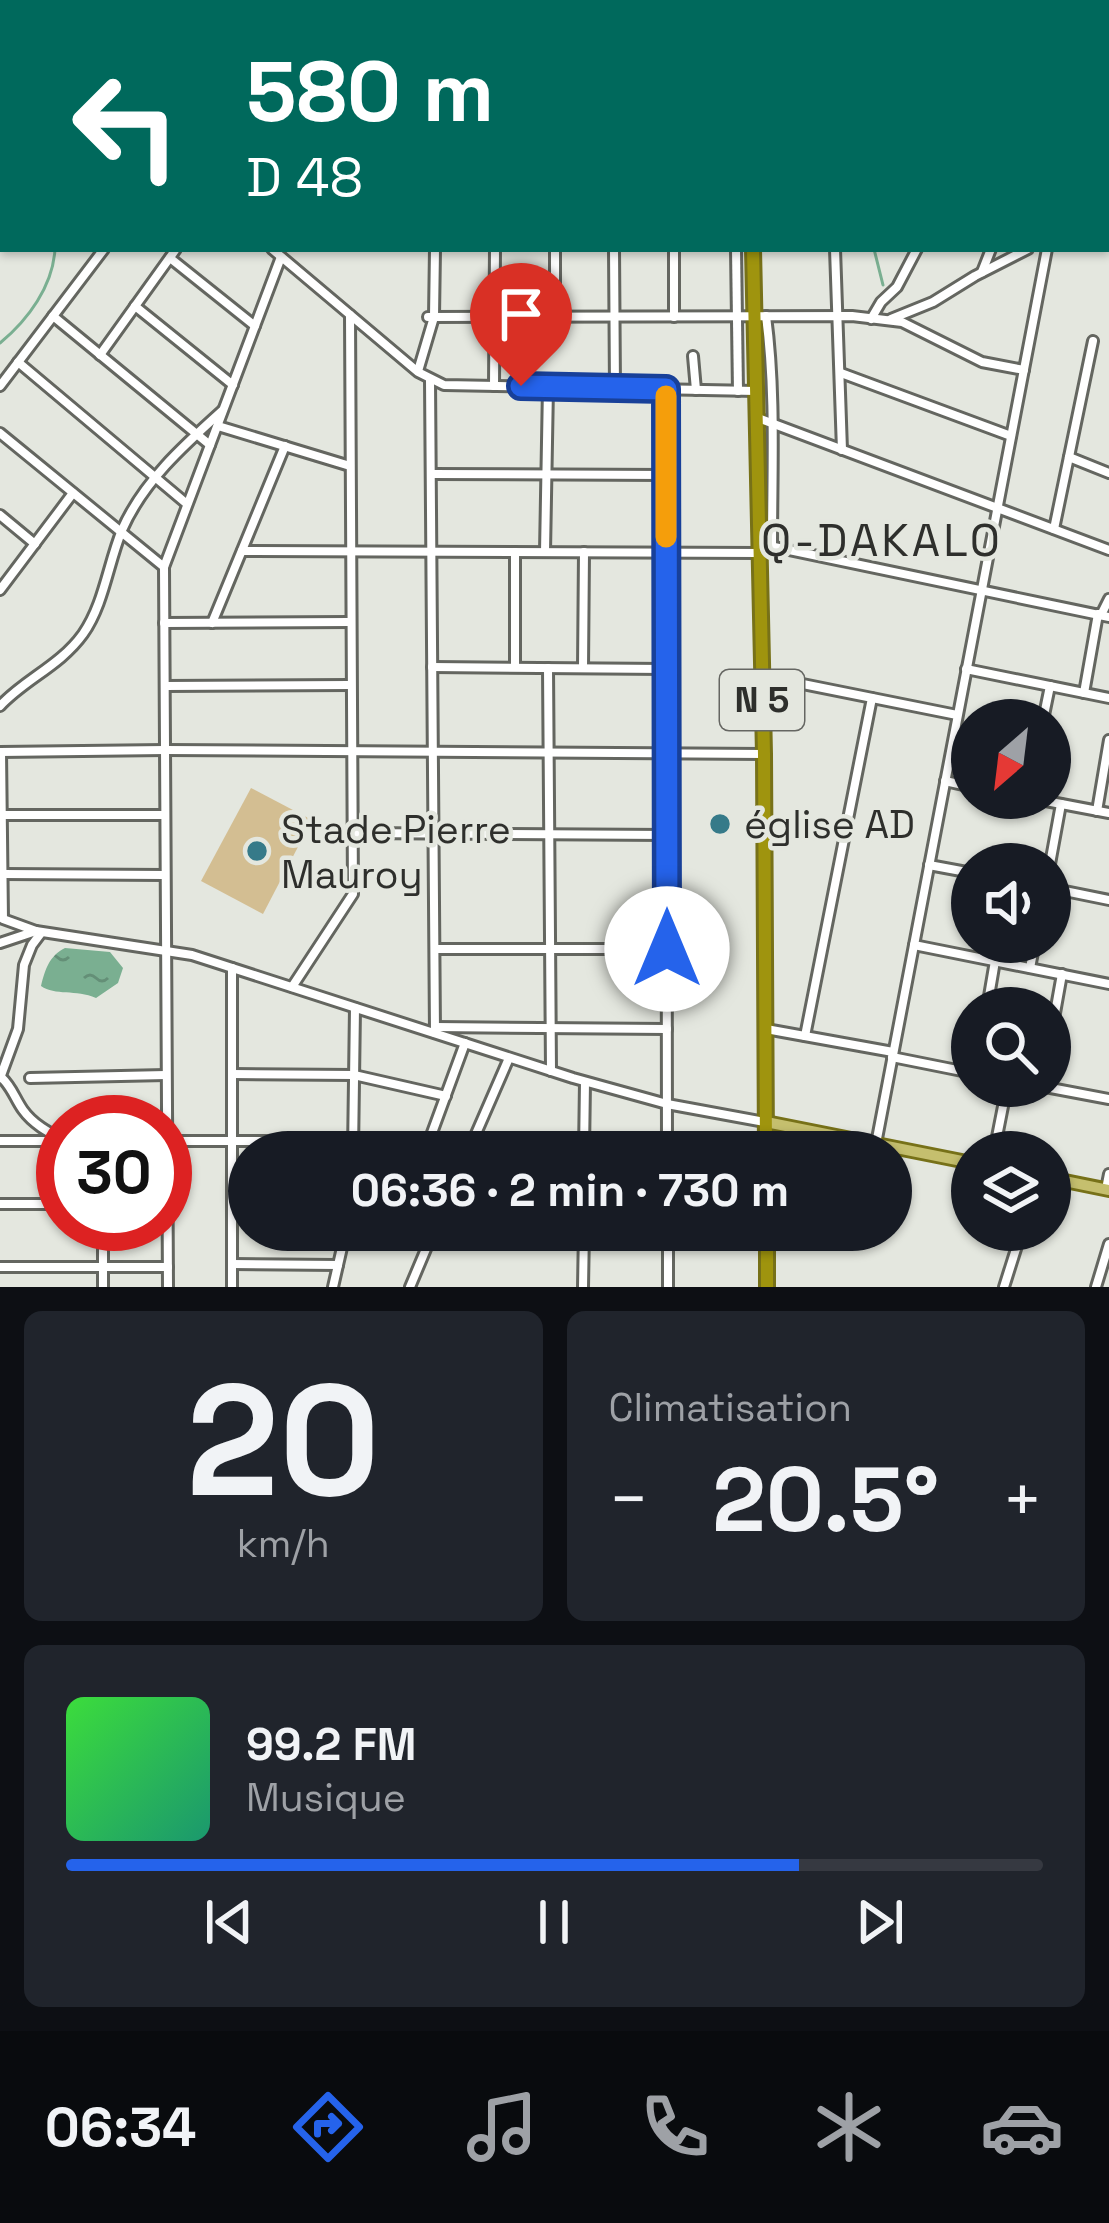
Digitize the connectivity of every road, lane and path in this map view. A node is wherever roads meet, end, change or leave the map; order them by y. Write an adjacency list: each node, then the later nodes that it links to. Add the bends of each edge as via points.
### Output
1 (102, 252): 22 (street)
2 (276, 252): 17 (street)
3 (293, 252): 18 (street)
4 (435, 252): 26 (street)
5 (495, 252): 27 (street)
6 (555, 252): 28 (street)
7 (614, 252): 29 (street)
8 (674, 252): 30 (street)
9 (736, 252): 23 (street)
10 (753, 252): 24 (highway, N 5)
11 (836, 252): 25 (street)
12 (915, 252): 31 (street)
13 (990, 252): 19 (street)
14 (1020, 252): 19 (street)
15 (1046, 252): 38 (street)
16 (173, 253): 20 (street); 33 (street)
17 (281, 256): 18 (street); 33 (street)
18 (291, 265): 21 (street)
19 (982, 272): 32 (street)
20 (135, 306): 35 (street); 42 (street)
21 (350, 315): 39 (street); 62 (street)
22 (53, 316): 35 (street); 37 (street)
23 (737, 316): 24 (street); 30 (street); 49 (street)
24 (760, 316): 25 (street); 50 (highway, N 5); 53 (street, via 770,351)
25 (840, 316): 31 (street); 40 (street)
26 (431, 317): 27 (street); 39 (street)
27 (494, 317): 28 (street); 44 (street)
28 (555, 317): 29 (street)
29 (615, 317): 30 (street); 46 (street)
30 (674, 317)
31 (871, 319): 32 (street)
32 (883, 322): 38 (street, via 902,322 982,362)
33 (255, 326): 42 (street)
34 (1093, 341): 61 (street)
35 (100, 355): 56 (street)
36 (693, 356): 48 (street)
37 (18, 362): 43 (street); 67 (street)
38 (1024, 370): 57 (street)
39 (418, 372): 41 (street)
40 (841, 373): 57 (street); 60 (street)
41 (430, 380): 44 (street); 64 (street)
42 (233, 385): 51 (street)
43 (0, 386)
44 (494, 386): 45 (street)
45 (548, 387): 46 (street); 65 (street)
46 (615, 388): 47 (street)
47 (666, 389): 48 (street); 66 (street)
48 (696, 390): 49 (street)
49 (737, 391): 50 (street)
50 (756, 391): 52 (highway, N 5)
51 (223, 410): 54 (street); 56 (street)
52 (757, 418): 53 (street); 75 (highway, N 5)
53 (772, 424): 60 (street); 75 (street)
54 (218, 426): 58 (street); 59 (street)
55 (0, 433): 68 (street)
56 (197, 434): 58 (street); 67 (street)
57 (1011, 436): 70 (street)
58 (210, 445): 69 (street)
59 (285, 446): 62 (street); 77 (street)
60 (842, 450): 70 (street)
61 (1069, 457): 63 (street); 72 (street)
62 (350, 466): 78 (street)
63 (1109, 473)
64 (431, 474): 65 (street); 79 (street)
65 (547, 475): 66 (street); 81 (street)
66 (666, 475): 83 (street)
67 (154, 477): 69 (street); 73 (street)
68 (73, 493): 73 (street); 74 (street)
69 (188, 505): 84 (street)
70 (997, 508): 72 (street); 86 (street)
71 (0, 515): 74 (street)
72 (1054, 530): 76 (street)
73 (122, 532): 84 (street); 107 (street, via 83,634)
74 (35, 544): 85 (street)
75 (764, 548): 83 (street); 86 (street); 98 (highway, N 5)
76 (1109, 550)
77 (242, 551): 78 (street); 91 (street)
78 (350, 551): 79 (street); 89 (street)
79 (432, 552): 80 (street); 92 (street)
80 (515, 552): 81 (street); 93 (street)
81 (545, 552): 82 (street)
82 (584, 552): 83 (street); 95 (street)
83 (666, 552): 96 (street)
84 (164, 567): 90 (street)
85 (0, 590)
86 (981, 590): 88 (street); 97 (street)
87 (1109, 599): 88 (street)
88 (1103, 615): 102 (street)
89 (350, 622): 91 (street); 99 (street)
90 (164, 623): 91 (street); 100 (street)
91 (212, 623)
92 (432, 667): 93 (street); 114 (street)
93 (515, 668): 94 (street)
94 (548, 668): 95 (street); 115 (street)
95 (583, 668): 96 (street)
96 (666, 669): 116 (street)
97 (966, 669): 101 (street); 105 (street)
98 (762, 676): 103 (street); 117 (highway, N 5)
99 (350, 685): 100 (street); 111 (street)
100 (165, 686): 110 (street)
101 (1050, 686): 102 (street); 106 (street)
102 (1084, 693): 104 (street)
103 (872, 698): 108 (street); 157 (street)
104 (1109, 698)
105 (961, 699)
106 (1047, 699)
107 (0, 706)
108 (951, 715)
109 (1109, 740): 121 (street)
110 (165, 750): 111 (street); 113 (street); 124 (street)
111 (350, 751): 114 (street); 125 (street)
112 (951, 751): 118 (street)
113 (1, 752): 123 (street)
114 (433, 752): 115 (street); 126 (street)
115 (548, 752): 116 (street); 127 (street)
116 (667, 753): 117 (street); 128 (street)
117 (764, 754): 155 (highway, N 5)
118 (945, 781): 119 (street); 129 (street)
119 (951, 782)
120 (1071, 806): 121 (street)
121 (1097, 811): 122 (street)
122 (1109, 813)
123 (1, 815): 124 (street); 131 (street)
124 (165, 815): 132 (street)
125 (352, 832): 126 (street); 150 (street, via 353,894)
126 (434, 833): 127 (street); 141 (street)
127 (549, 834): 128 (street); 139 (street)
128 (667, 836): 140 (street)
129 (929, 865): 130 (street); 138 (street)
130 (951, 870)
131 (2, 874): 132 (street); 135 (street)
132 (165, 875): 142 (street)
133 (1071, 892): 134 (street)
134 (1109, 899)
135 (1, 919): 136 (street)
136 (39, 931): 137 (street); 142 (street); 166 (street)
137 (0, 943)
138 (914, 945): 143 (street); 159 (street)
139 (550, 949): 140 (street); 141 (street); 153 (street)
140 (667, 949): 154 (street)
141 (435, 950): 156 (street)
142 (165, 951): 146 (street); 164 (street)
143 (951, 952)
144 (1005, 963): 147 (street)
145 (1031, 963): 147 (street)
146 (232, 968): 150 (street); 163 (street)
147 (1030, 968): 148 (street)
148 (1062, 974): 149 (street); 151 (street)
149 (1109, 984)
150 (292, 987): 152 (street)
151 (1060, 987)
152 (355, 1008): 156 (street); 165 (street)
153 (550, 1028): 154 (street); 156 (street); 162 (street)
154 (667, 1029): 173 (street)
155 (766, 1029): 157 (street); 174 (highway, N 5)
156 (435, 1030): 158 (street)
157 (806, 1036): 159 (street)
158 (465, 1043): 160 (street); 171 (street)
159 (893, 1055): 161 (street); 184 (street)
160 (509, 1058): 162 (street); 179 (street)
161 (951, 1068)
162 (550, 1071): 168 (street)
163 (232, 1074): 165 (street); 176 (street)
164 (166, 1075): 167 (street); 170 (street)
165 (354, 1075): 171 (street); 177 (street)
166 (0, 1077): 175 (street)
167 (30, 1078)
168 (585, 1082): 173 (street); 180 (street)
169 (1071, 1092): 172 (street)
170 (166, 1095)
171 (446, 1096): 178 (street)
172 (1109, 1099)
173 (668, 1104): 174 (street); 181 (street)
174 (766, 1122): 182 (highway, N 5); 183 (main road)
175 (36, 1125)
176 (232, 1131)
177 (353, 1131)
178 (433, 1131)
179 (477, 1131)
180 (584, 1131)
181 (668, 1131)
182 (766, 1131)
183 (811, 1131)
184 (878, 1131)
185 (0, 1141): 186 (street)
186 (36, 1141)
187 (192, 1141): 188 (street)
188 (228, 1141)
189 (912, 1151): 190 (main road)
190 (951, 1159)
191 (1109, 1174): 193 (street)
192 (1071, 1182): 193 (main road)
193 (1108, 1190)
194 (0, 1204): 195 (street)
195 (36, 1204)
196 (1109, 1244): 220 (street)
197 (103, 1251): 208 (street)
198 (168, 1251): 209 (street)
199 (232, 1251): 206 (street)
200 (341, 1251): 207 (street)
201 (425, 1251): 215 (street)
202 (584, 1251): 216 (street)
203 (668, 1251): 217 (street)
204 (766, 1251): 218 (highway)
205 (1015, 1251): 219 (street)
206 (232, 1264): 207 (street); 213 (street)
207 (338, 1265): 214 (street)
208 (103, 1267): 209 (street); 210 (street); 211 (street)
209 (168, 1267): 212 (street)
210 (0, 1268)
211 (103, 1287)
212 (168, 1287)
213 (232, 1287)
214 (333, 1287)
215 (410, 1287)
216 (583, 1287)
217 (668, 1287)
218 (766, 1287)
219 (1004, 1287)
220 (1096, 1287)

